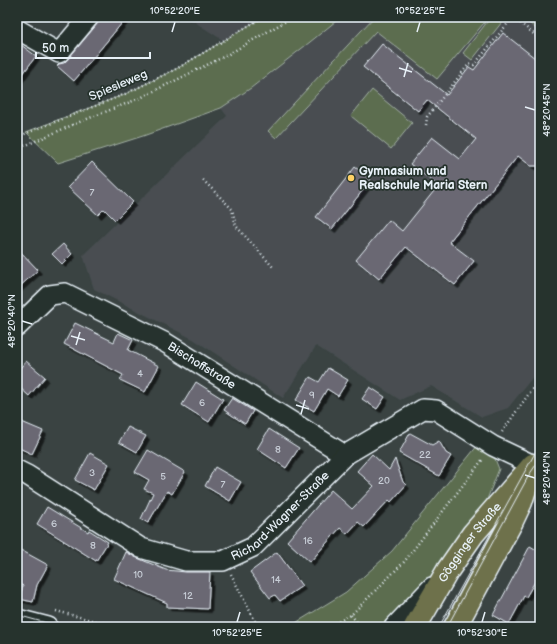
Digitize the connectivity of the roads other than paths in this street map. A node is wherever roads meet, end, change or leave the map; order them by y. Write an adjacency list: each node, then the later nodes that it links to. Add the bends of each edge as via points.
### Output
1 (90, 17): 2 (street, via 59,53)
2 (17, 29)
3 (17, 328): 4 (street, Bischoffstraße, via 50,295 65,293 166,343)
4 (345, 455): 5 (street, Richard-Wagner-Straße, via 423,409 436,410 493,446); 6 (street, Richard-Wagner-Straße, via 253,547 224,561 186,561 141,548)
5 (536, 458): 7 (main road, Gögginger Straße, via 473,534); 12 (street); 13 (main road, Gögginger Straße, via 521,502)
6 (17, 470)
7 (448, 570): 10 (street); 11 (main road, Gögginger Straße)
8 (48, 618): 9 (street)
9 (17, 619)
10 (394, 627)
11 (415, 627)
12 (443, 627)
13 (455, 627)

